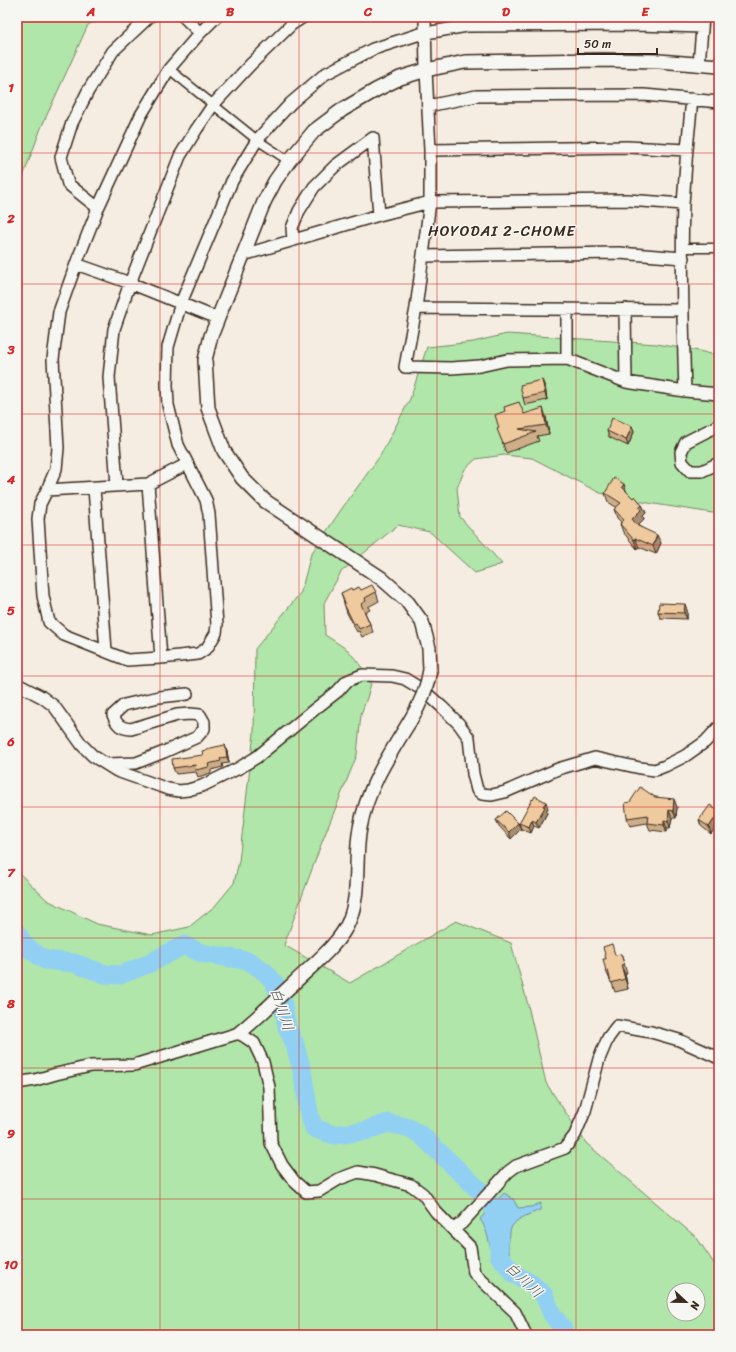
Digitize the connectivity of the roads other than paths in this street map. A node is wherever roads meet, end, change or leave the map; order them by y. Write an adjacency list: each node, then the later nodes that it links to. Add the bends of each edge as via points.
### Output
1 (148, 17): 23 (street, via 113,51 88,91 72,123 61,157 68,184)
2 (184, 17): 7 (street)
3 (216, 17): 7 (street)
4 (303, 17): 15 (street, via 292,24 250,65)
5 (425, 17): 8 (street)
6 (703, 22): 8 (street, via 466,26); 9 (street)
7 (200, 33): 11 (street)
8 (425, 33): 12 (street); 17 (street, via 373,49 325,74 291,103)
9 (699, 64): 10 (street); 12 (street, via 604,60 497,61 465,62)
10 (719, 66)
11 (169, 69): 15 (street); 23 (street, via 141,115)
12 (426, 70): 16 (street); 20 (street, via 400,78 342,110 314,131)
13 (692, 98): 14 (street); 16 (street, via 644,95 476,96); 19 (street)
14 (719, 102)
15 (214, 105): 17 (street); 31 (street, via 180,156)
16 (428, 106): 18 (street)
17 (257, 140): 20 (street); 32 (street, via 232,181)
18 (430, 150): 19 (street, via 627,147); 21 (street)
19 (687, 150): 22 (street)
20 (289, 161): 28 (street, via 264,202)
21 (430, 202): 22 (street, via 627,200); 24 (street); 29 (street)
22 (683, 204): 27 (street)
23 (98, 208): 30 (street)
24 (379, 215): 25 (street); 25 (street, via 373,138 335,166 314,187 292,228)
25 (293, 240): 28 (street)
26 (719, 248): 27 (street)
27 (682, 253): 29 (street); 36 (street)
28 (243, 255): 37 (street)
29 (422, 256): 33 (street)
30 (76, 264): 31 (street); 48 (street, via 59,312 54,358 58,448 56,470)
31 (130, 283): 32 (street); 46 (street, via 114,329 109,377)
32 (181, 303): 37 (street); 44 (street, via 168,346 167,385 168,405 178,445)
33 (416, 308): 34 (street); 38 (street, via 405,367 451,368 480,366 507,360)
34 (567, 309): 35 (street); 38 (street)
35 (625, 309): 36 (street); 39 (street)
36 (682, 310): 40 (street)
37 (217, 318): 55 (street, bridge, via 205,360 208,408 224,450 242,478 265,501 357,561 406,600 422,622 429,648 430,670 422,700 367,798 359,829 354,901 349,922 322,957)
38 (567, 359): 39 (street)
39 (626, 382): 40 (street)
40 (685, 391): 41 (street)
41 (719, 394)
42 (719, 425): 43 (street, via 686,442 681,452 682,462 690,470 702,471)
43 (719, 463)
44 (187, 464): 45 (street); 50 (street, via 206,500 209,514 217,626 207,648 198,654)
45 (148, 484): 46 (street); 50 (street)
46 (117, 485): 47 (street)
47 (94, 488): 48 (street); 49 (street)
48 (47, 490): 49 (street, via 40,504 38,519 43,596 49,622 64,635)
49 (106, 651): 50 (street, via 127,660)
50 (161, 658)
51 (17, 684): 54 (street, via 54,706 82,745 93,756)
52 (187, 694): 54 (street, via 159,697 124,706 113,715 122,728 130,729 177,715 200,715 204,729 197,737 136,763)
53 (719, 727): 54 (street, via 705,742 685,756 655,770 595,758 558,769 505,792 482,794 477,790 473,774 469,738 442,707 406,679 392,676 362,676 347,681 257,757 202,786 179,791 168,789 117,770)
54 (108, 764)
55 (243, 1029): 57 (street, via 134,1065 91,1066); 58 (street, via 254,1043 263,1062 269,1087 272,1143 282,1165 294,1181 306,1192 318,1191 358,1172 411,1185 424,1194 436,1212)
56 (719, 1058): 58 (street, via 679,1040 617,1026 608,1038 599,1059 585,1111 575,1135 565,1148 516,1166)
57 (17, 1083)
58 (454, 1229): 59 (street, via 470,1247 474,1274 515,1312)
59 (526, 1335)

